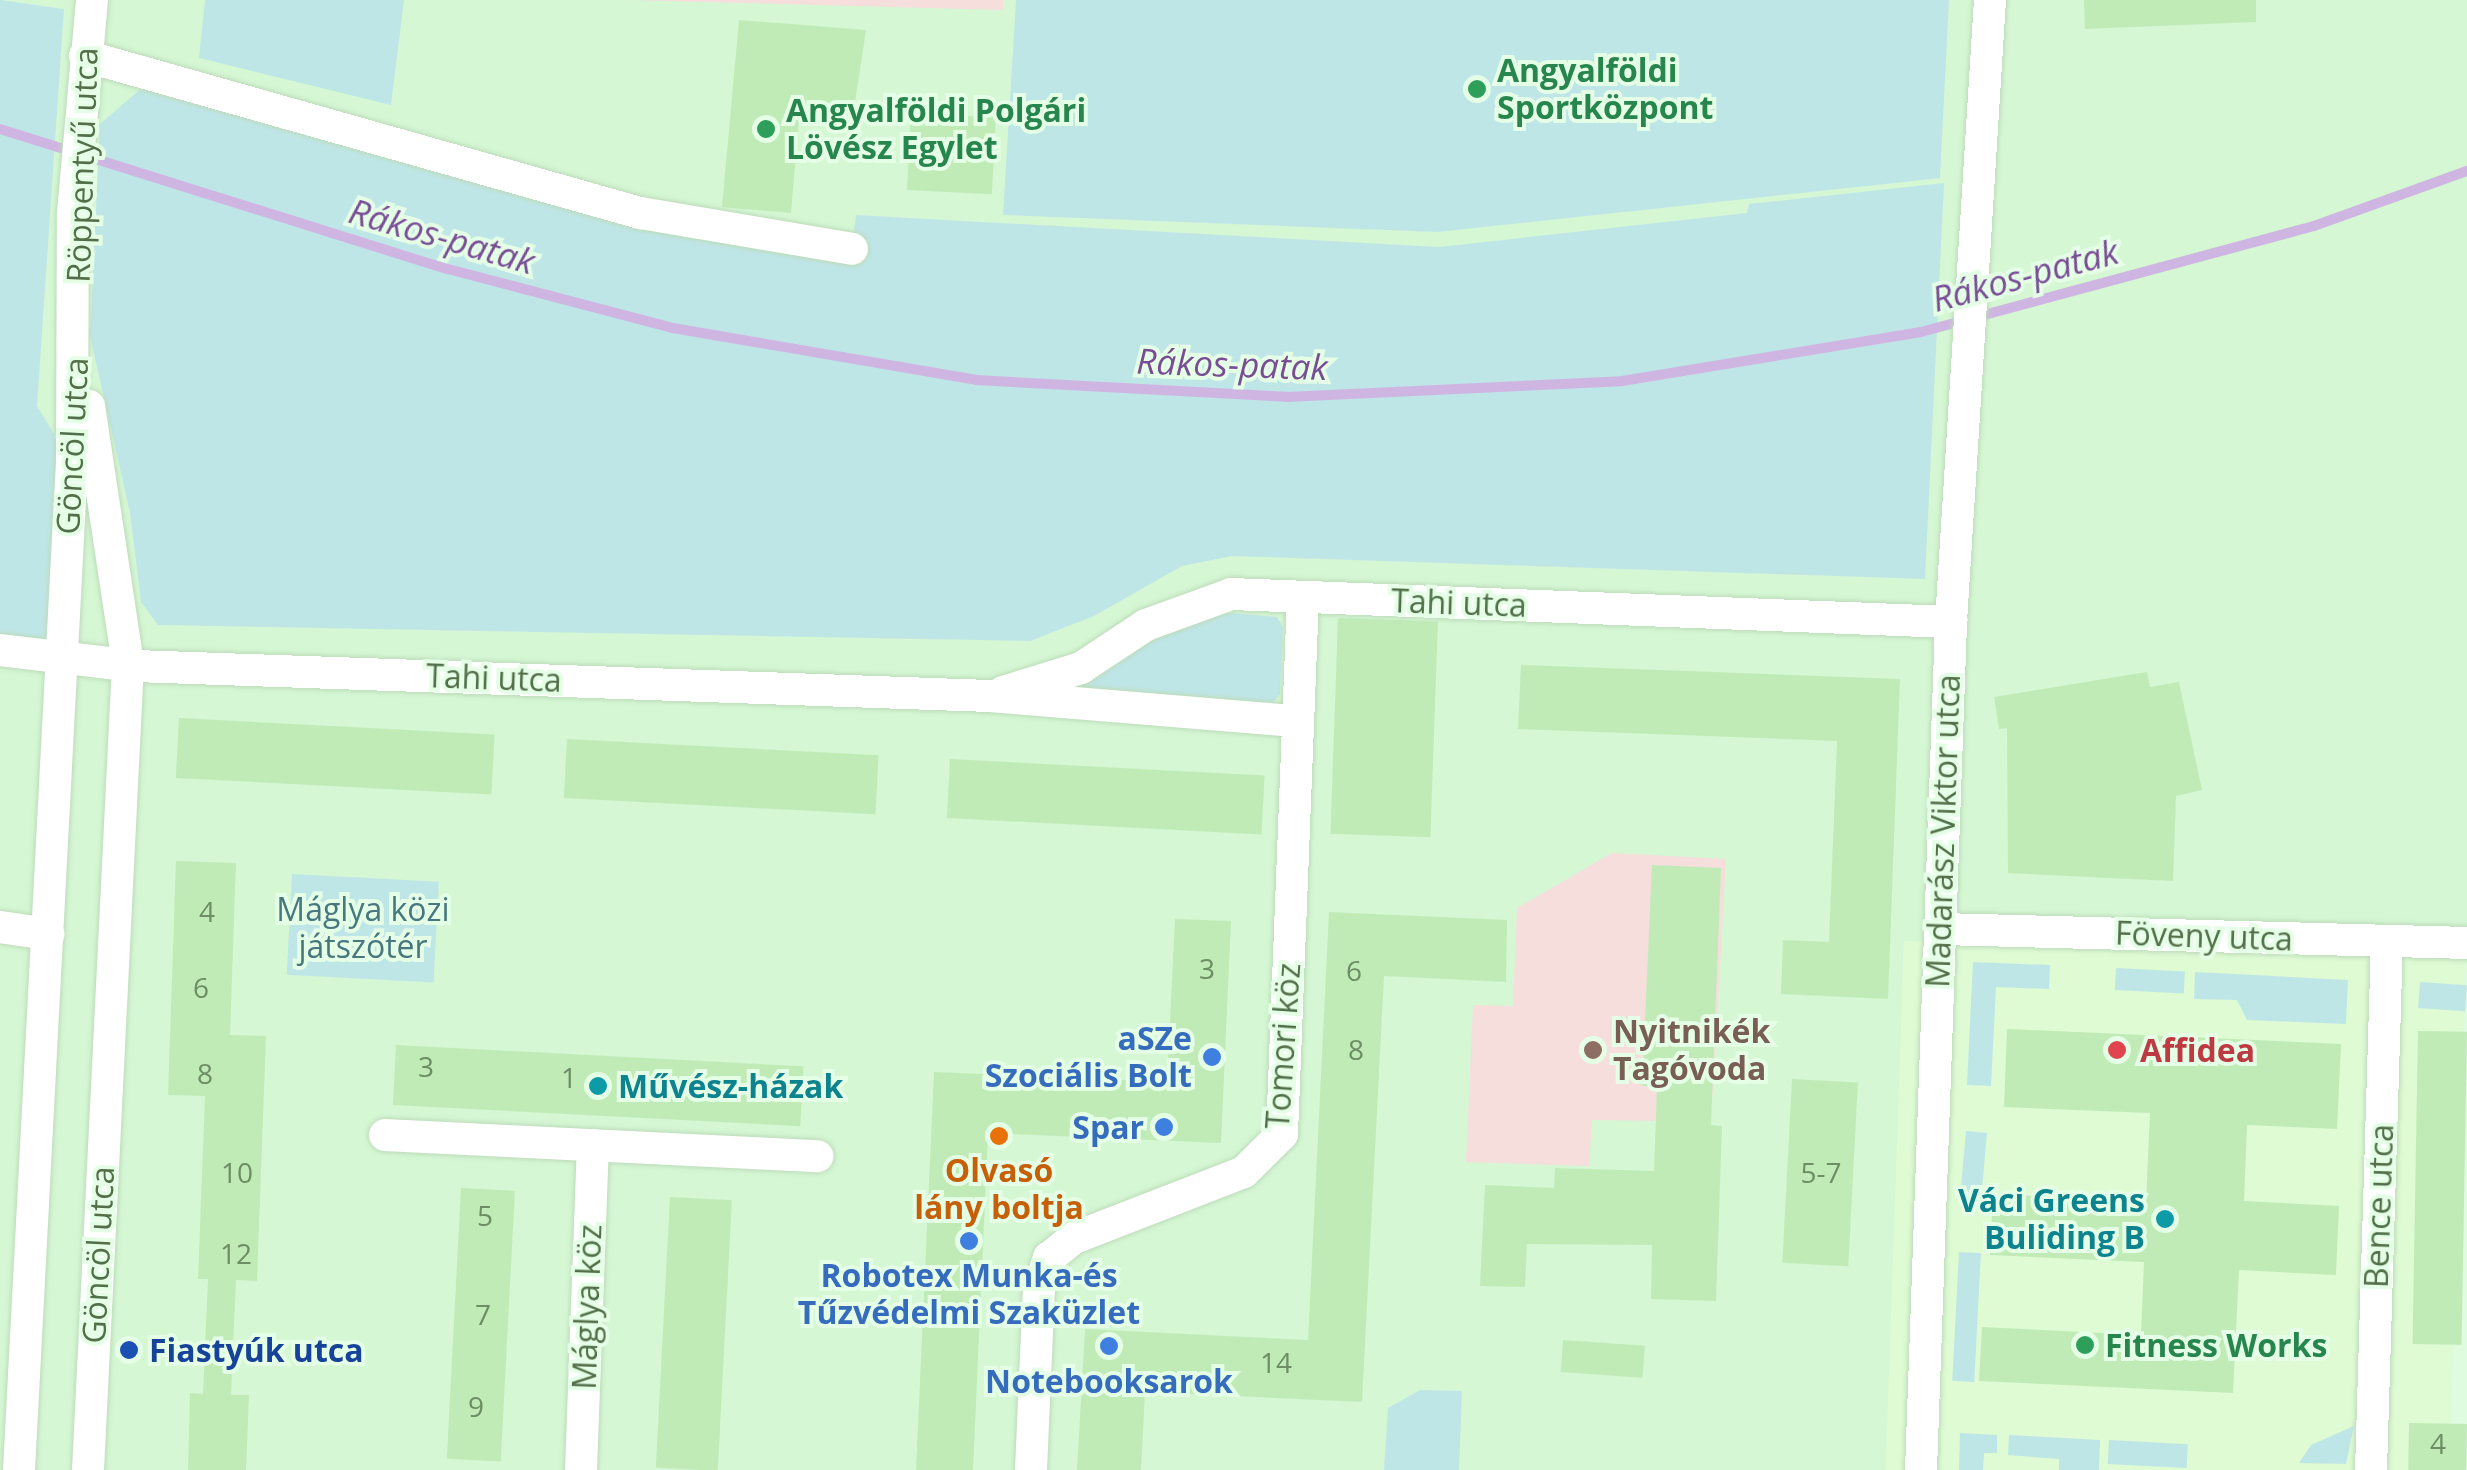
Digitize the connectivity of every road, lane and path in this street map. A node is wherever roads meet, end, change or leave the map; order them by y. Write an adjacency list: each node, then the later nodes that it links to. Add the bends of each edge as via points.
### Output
1 (1990, 0): 7 (street, Madarász Viktor utca)
2 (92, 1): 3 (street, Röppentyű utca)
3 (85, 56): 4 (street, via 640,213); 5 (street, Röppentyű utca, via 73,213)
4 (852, 249)
5 (78, 328): 9 (street, Göncöl utca); 10 (street, Göncöl utca)
6 (1303, 597): 7 (street, Tahi utca); 11 (street, Tahi utca, via 1231,594 1188,605 1081,668); 12 (street, Tomori köz)
7 (1950, 622): 14 (street, Madarász Viktor utca)
8 (0, 650): 9 (street, Tahi utca)
9 (63, 660): 10 (street, Tahi utca); 15 (street, Göncöl utca)
10 (128, 664): 11 (street, Tahi utca); 22 (street, Göncöl utca)
11 (990, 696): 12 (street, Tahi utca)
12 (1295, 721): 24 (street, Tomori köz, via 1282,1134 1244,1172 1074,1238 1049,1258 1039,1290)
13 (0, 927): 15 (street)
14 (1941, 928): 16 (street, Föveny utca); 25 (street, Madarász Viktor utca)
15 (48, 934): 21 (street, Göncöl utca)
16 (2387, 941): 17 (street, Föveny utca); 26 (street, Bence utca)
17 (2467, 943)
18 (385, 1134): 19 (street)
19 (593, 1145): 20 (street); 23 (street, Máglya köz)
20 (817, 1156)
21 (19, 1470)
22 (88, 1470)
23 (581, 1470)
24 (1031, 1470)
25 (1921, 1470)
26 (2371, 1470)

